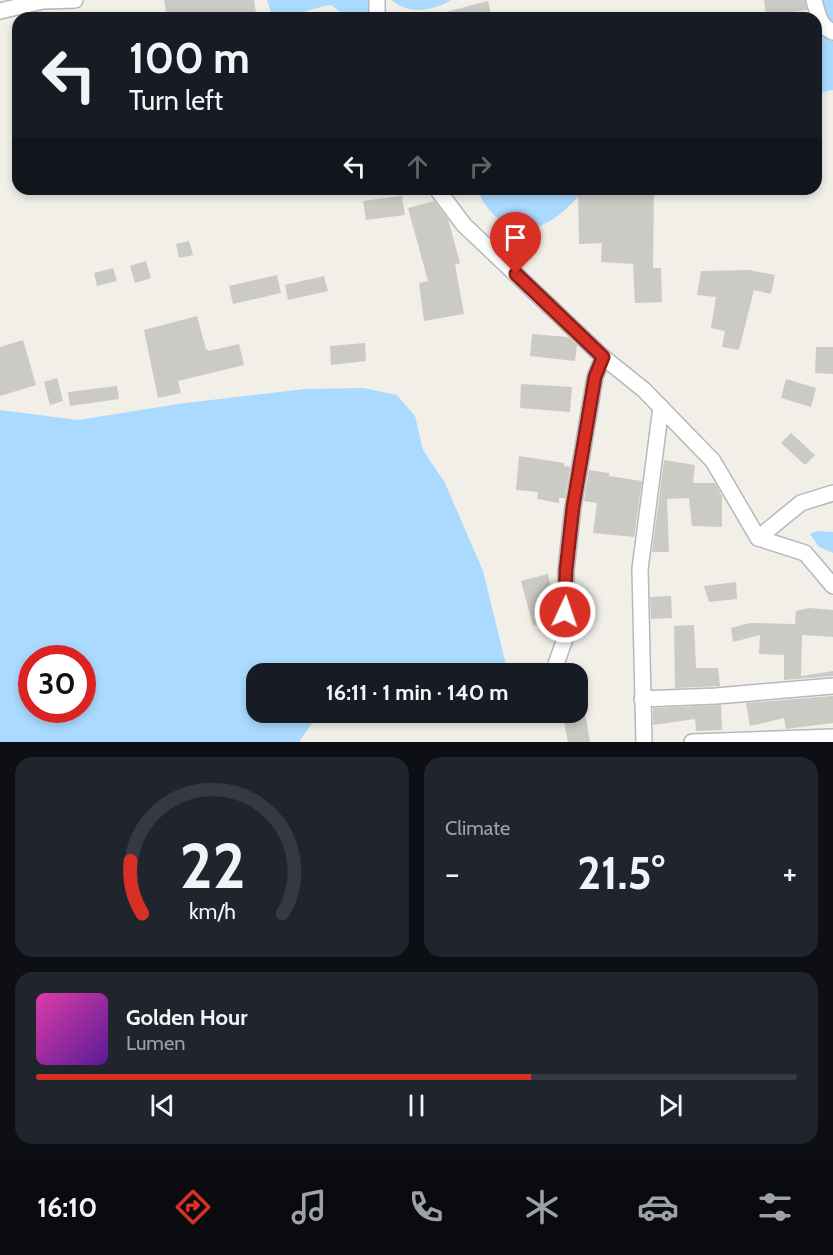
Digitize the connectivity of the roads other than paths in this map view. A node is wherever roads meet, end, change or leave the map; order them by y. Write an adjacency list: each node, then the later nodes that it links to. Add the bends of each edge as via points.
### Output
1 (75, 0): 2 (street)
2 (0, 11)
3 (822, 22): 4 (street)
4 (833, 32)
5 (442, 195): 6 (street, via 464,225)
6 (603, 357): 7 (street); 11 (street, via 595,377 573,507 566,570 567,633)
7 (661, 407): 9 (street, via 713,461); 13 (street, via 640,569)
8 (833, 494): 9 (street, via 801,503)
9 (758, 538): 10 (street, via 805,553)
10 (833, 586)
11 (556, 663)
12 (833, 686): 13 (street)
13 (642, 699): 15 (street)
14 (833, 737): 16 (street)
15 (645, 742)
16 (692, 742)

